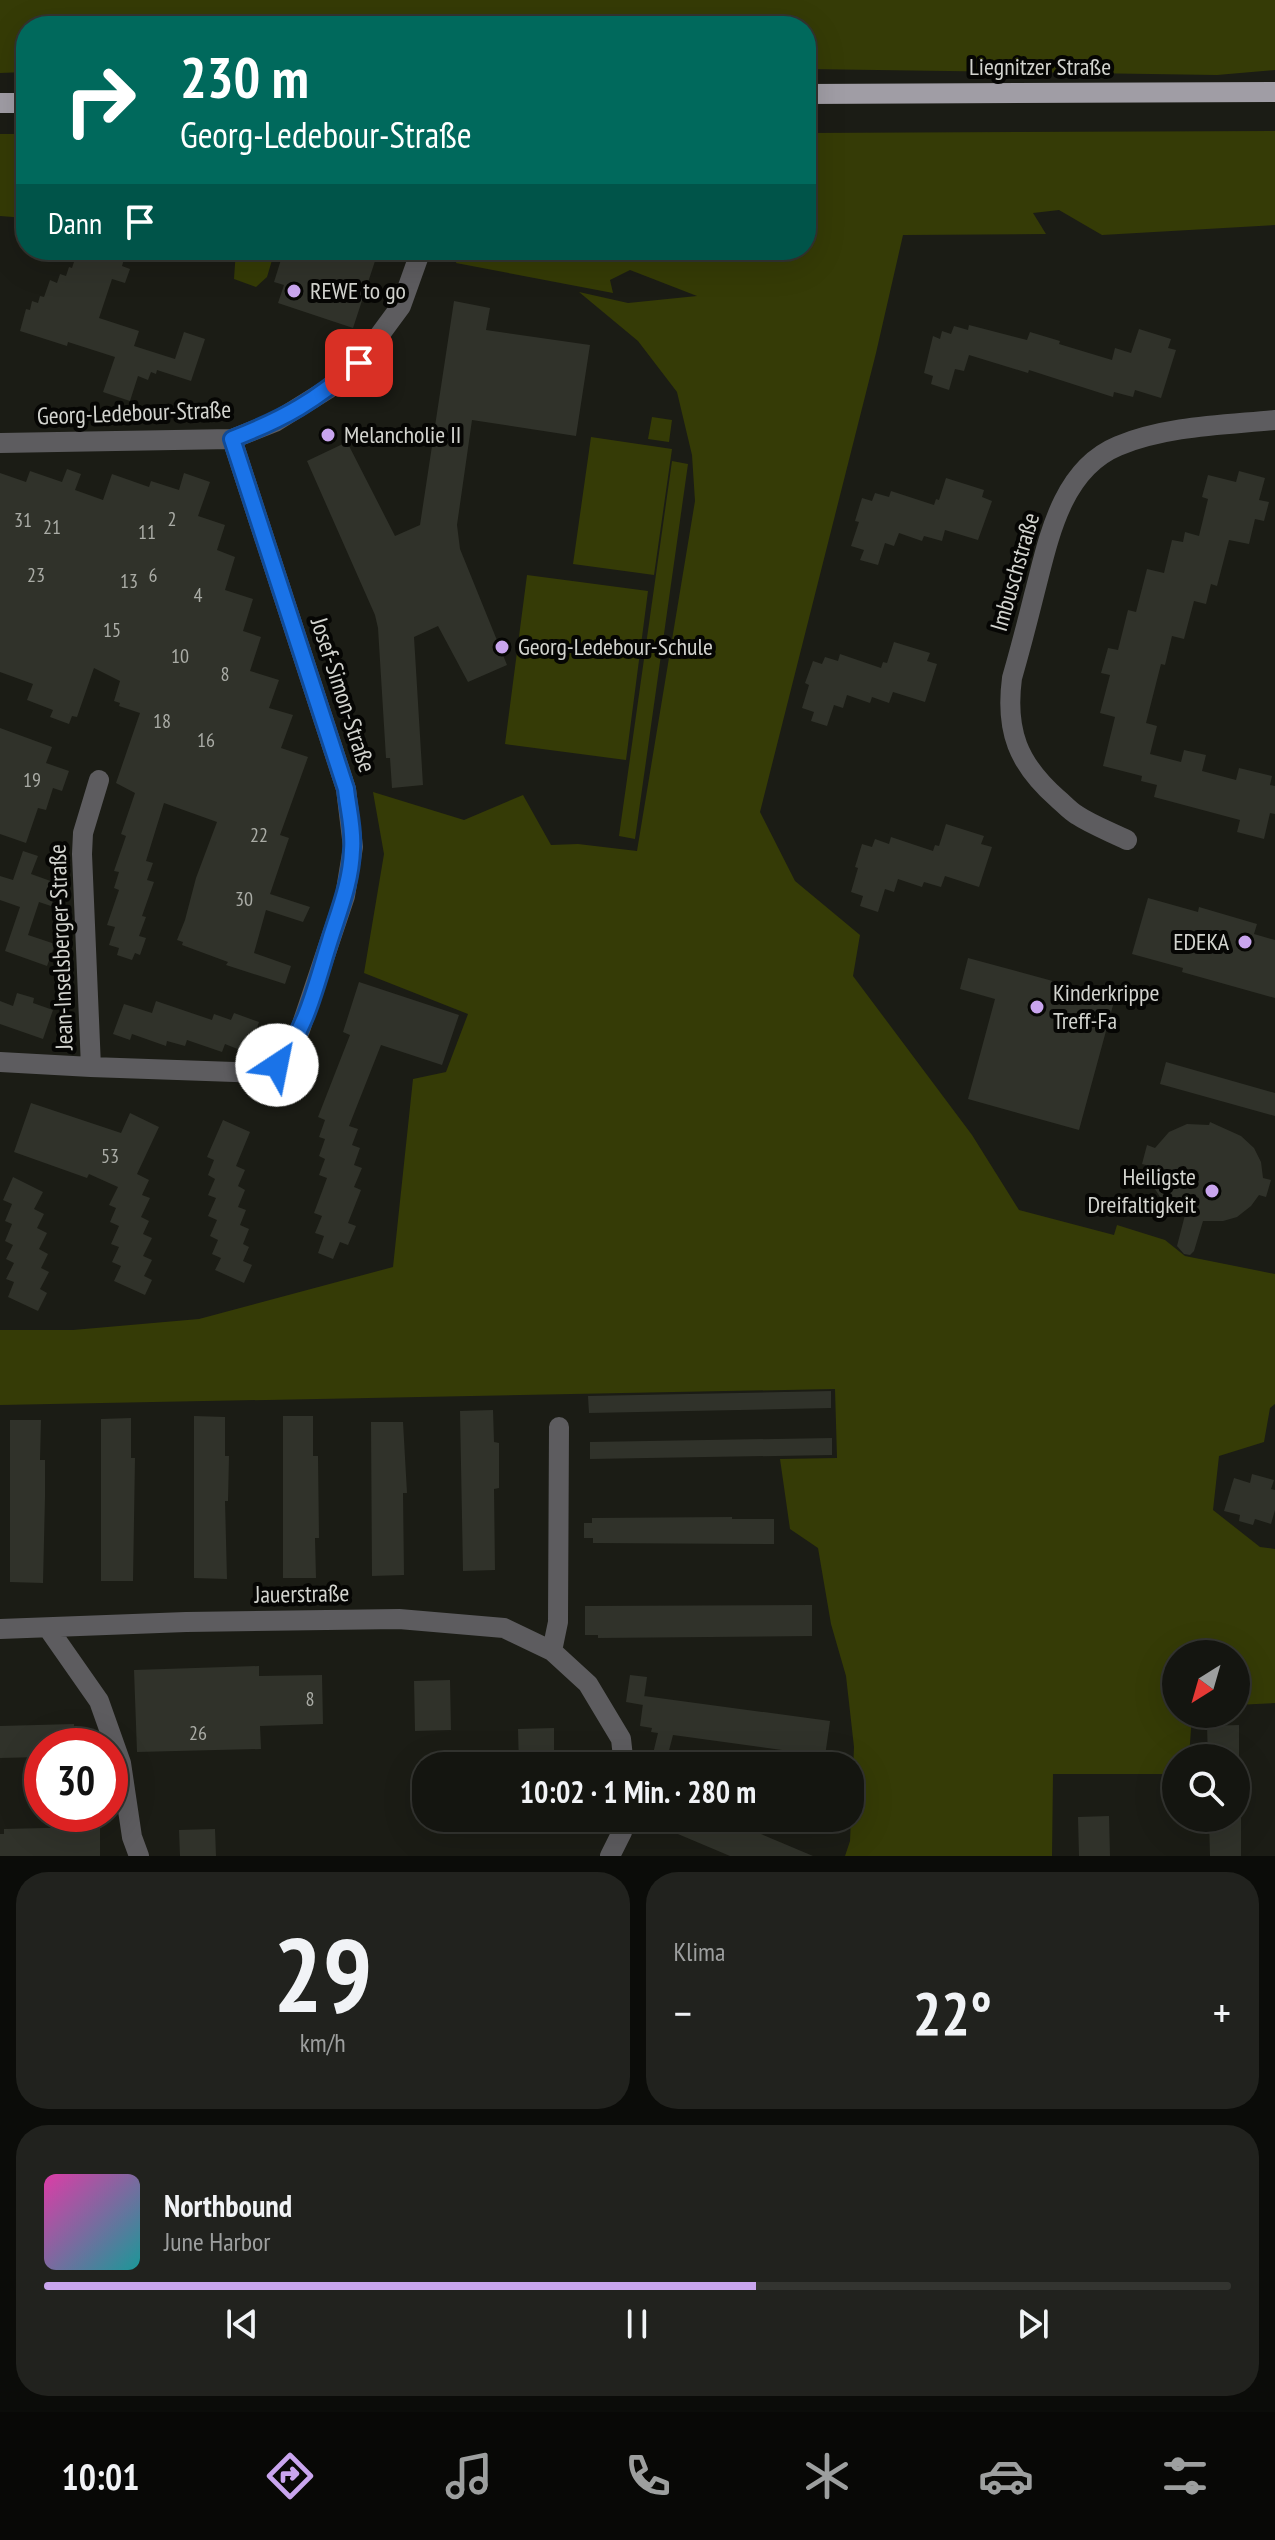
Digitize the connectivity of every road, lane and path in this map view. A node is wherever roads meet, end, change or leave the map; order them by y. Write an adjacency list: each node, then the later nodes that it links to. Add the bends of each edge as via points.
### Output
1 (1275, 92): 2 (main road, Liegnitzer Straße)
2 (816, 94)
3 (417, 260): 5 (street, Georg-Ledebour-Straße, via 401,306 359,363 296,411)
4 (1275, 420): 8 (street, Imbuschstraße, via 1168,432 1115,447 1080,475 1056,519 1012,678 1014,741 1026,766 1049,791 1077,815)
5 (232, 439): 6 (street, Georg-Ledebour-Straße); 10 (street, Josef-Simon-Straße, via 346,789 353,847 349,879 300,1030 277,1065 249,1074)
6 (0, 443)
7 (99, 780): 10 (street, Jean-Inselsberger-Straße, via 82,854)
8 (1127, 840)
9 (0, 1062): 10 (street, Josef-Simon-Straße)
10 (91, 1067)
11 (559, 1427): 14 (street, via 558,1622)
12 (48, 1628): 13 (street, Jauerstraße); 14 (street, Jauerstraße, via 399,1619 504,1628); 17 (street, via 99,1701 121,1763)
13 (0, 1629)
14 (552, 1651): 15 (street, Jauerstraße, via 588,1684 621,1739)
15 (622, 1752)
16 (622, 1832): 18 (street)
17 (139, 1856)
18 (610, 1856)

